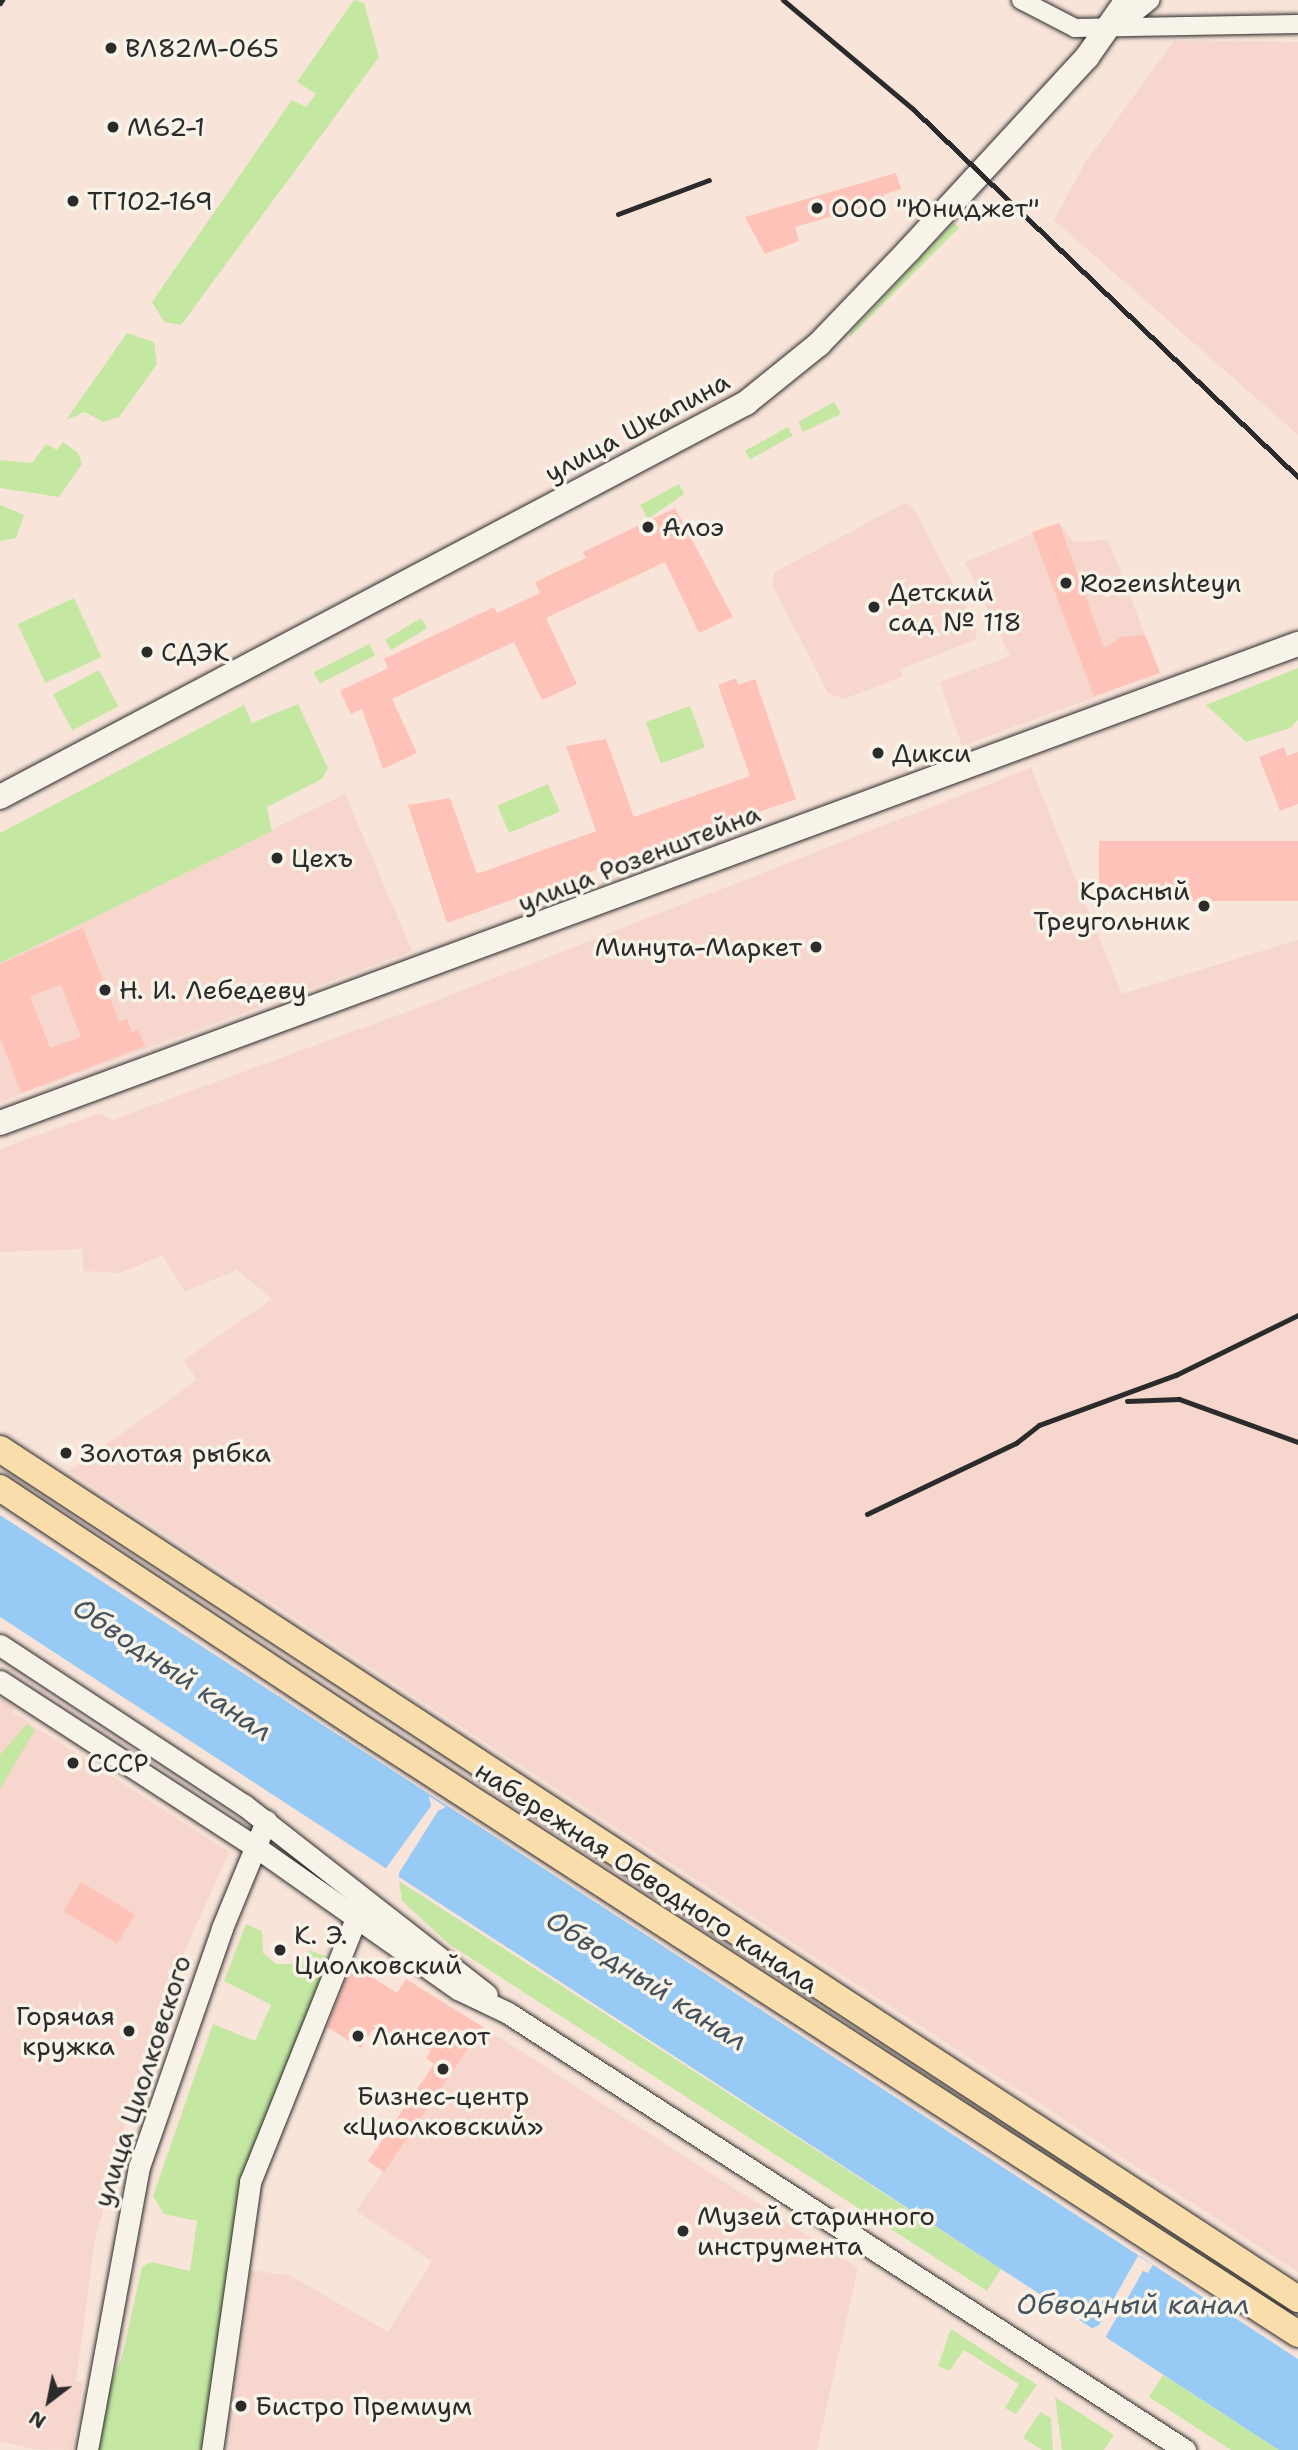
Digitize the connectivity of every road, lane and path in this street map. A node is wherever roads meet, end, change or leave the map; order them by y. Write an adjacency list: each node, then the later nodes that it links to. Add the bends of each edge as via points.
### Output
1 (1021, 0): 5 (street, via 1061,25)
2 (1127, 0): 5 (main road, улица Шкапина)
3 (1151, 0): 5 (street, via 1135,17)
4 (1298, 24): 5 (street)
5 (1114, 26): 7 (main road, улица Шкапина, via 837,325 746,403)
6 (1298, 645): 8 (main road, улица Розенштейна)
7 (0, 797)
8 (0, 1123)
9 (0, 1449): 18 (main road, набережная Обводного канала)
10 (0, 1488): 19 (main road, набережная Обводного канала, via 366,1731)
11 (0, 1645): 13 (street)
12 (0, 1681): 14 (street)
13 (266, 1821): 14 (street, улица Циолковского); 15 (street)
14 (253, 1846): 16 (street); 20 (street, улица Циолковского, via 139,2167)
15 (366, 1900): 16 (street); 17 (street)
16 (353, 1920): 17 (street, via 458,1989); 21 (street, via 250,2182)
17 (508, 2013): 22 (street)
18 (1298, 2299)
19 (1298, 2334)
20 (87, 2450)
21 (212, 2450)
22 (1185, 2450)

